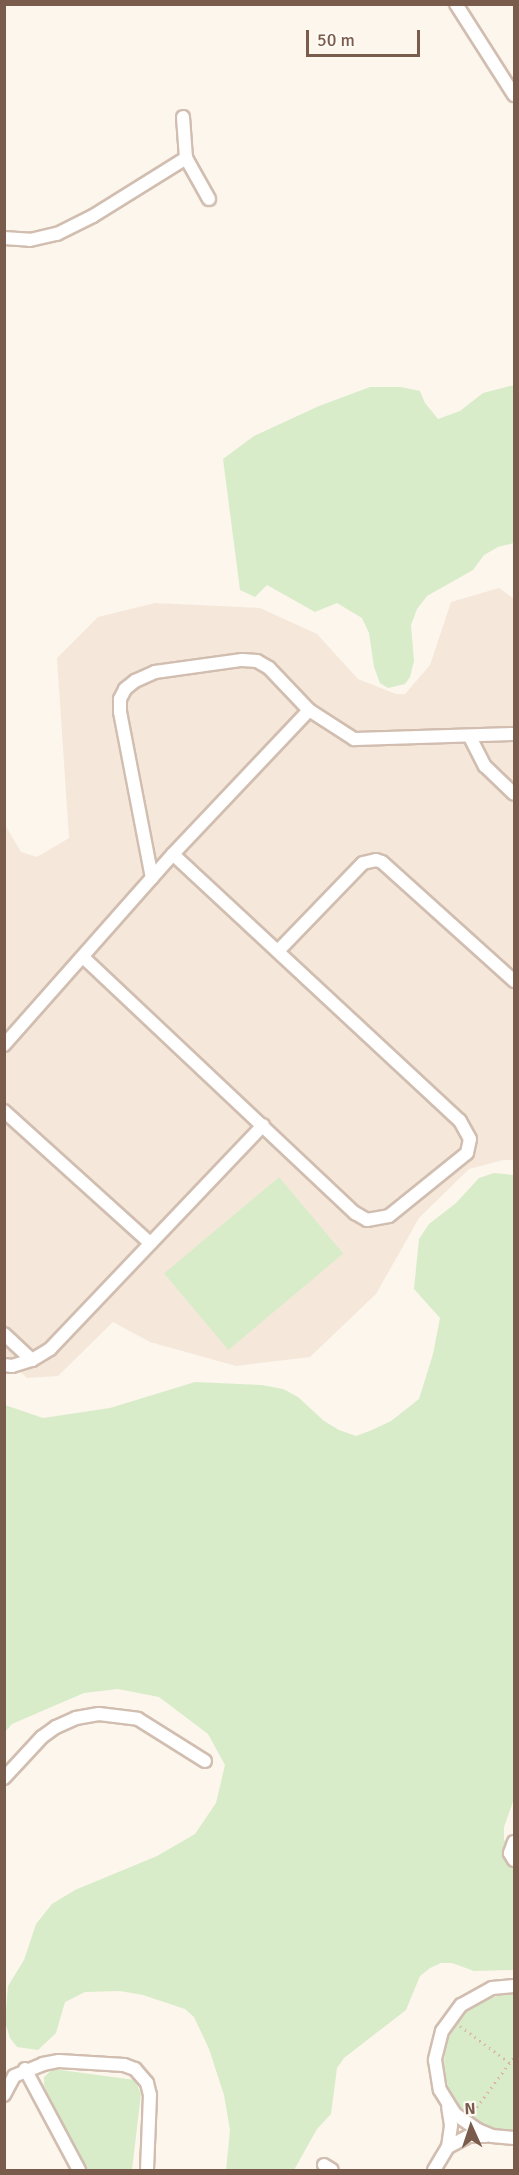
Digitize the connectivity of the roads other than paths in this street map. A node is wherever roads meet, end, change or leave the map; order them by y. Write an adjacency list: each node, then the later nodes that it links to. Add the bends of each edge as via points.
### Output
1 (456, 4): 2 (street)
2 (514, 95)
3 (183, 117): 4 (street)
4 (186, 158): 5 (street); 6 (street, via 57,234 30,240)
5 (209, 199)
6 (4, 238)
7 (309, 710): 9 (street, via 354,740); 11 (street); 12 (street, via 269,668 257,661 155,672 125,689 120,712)
8 (514, 734): 9 (street)
9 (470, 737): 10 (street, via 485,766)
10 (514, 794)
11 (173, 854): 12 (street); 13 (street)
12 (152, 878): 14 (street)
13 (278, 951): 15 (street, via 363,863 376,860); 18 (street, via 460,1121 470,1146 467,1153 388,1216 367,1220)
14 (83, 957): 16 (street); 18 (street)
15 (514, 981)
16 (4, 1045)
17 (4, 1111): 19 (street)
18 (263, 1125): 19 (street)
19 (150, 1244): 21 (street, via 50,1348)
20 (4, 1334): 21 (street)
21 (32, 1360): 22 (street)
22 (4, 1365)
23 (205, 1761): 24 (street, via 138,1719 99,1714 56,1727)
24 (4, 1778)
25 (514, 1842): 26 (street, via 510,1850)
26 (514, 1860)
27 (514, 1986): 30 (street, via 475,1994 449,2018 436,2045 435,2060 440,2090)
28 (25, 2069): 29 (street, via 14,2076); 34 (street); 35 (street, via 59,2061 135,2069 147,2083 150,2095)
29 (4, 2095)
30 (447, 2104): 31 (street, via 465,2122); 33 (street, via 451,2125)
31 (492, 2136): 32 (street); 33 (street, via 469,2136)
32 (514, 2138)
33 (448, 2147): 36 (street)
34 (79, 2170)
35 (147, 2170)
36 (434, 2170)

